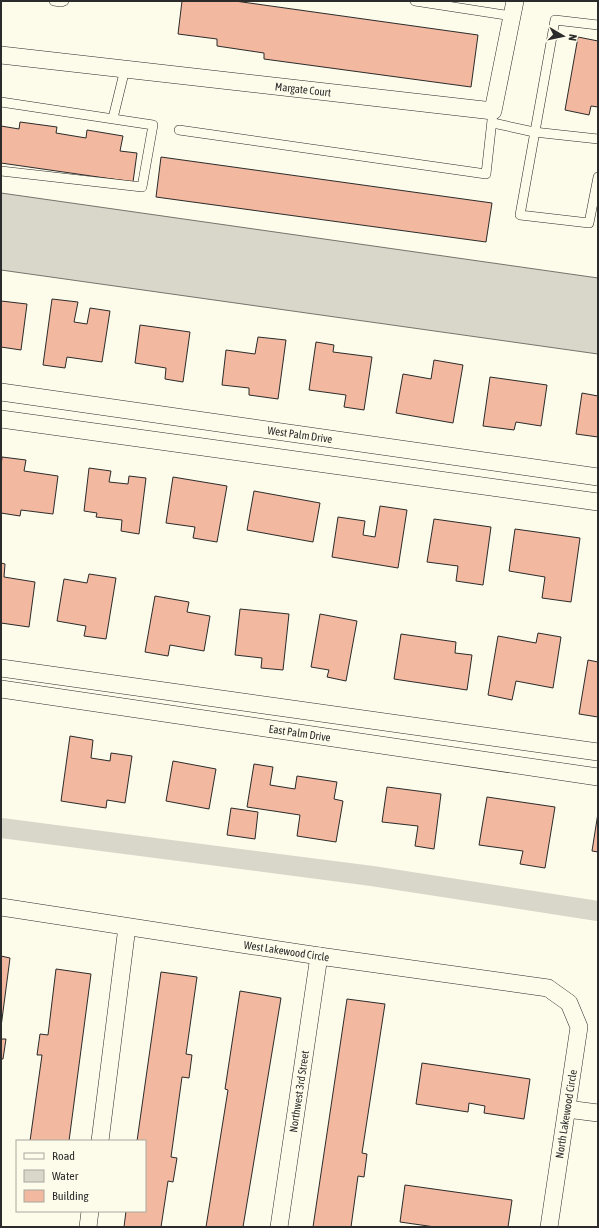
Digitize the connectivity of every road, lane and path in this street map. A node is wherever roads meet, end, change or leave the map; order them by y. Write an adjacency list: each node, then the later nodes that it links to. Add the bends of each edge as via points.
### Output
1 (54, 1): 2 (lane)
2 (64, 1)
3 (415, 1): 4 (lane)
4 (513, 9): 9 (street)
5 (598, 25): 12 (lane, via 555,20)
6 (1, 55): 7 (street, Margate Court)
7 (125, 69): 9 (street, Margate Court); 10 (lane)
8 (1, 102): 10 (lane)
9 (493, 117): 11 (lane, via 486,174); 12 (lane)
10 (113, 118): 14 (lane, via 153,125 142,187)
11 (179, 130)
12 (534, 132): 13 (lane); 15 (lane, via 520,215 589,223)
13 (598, 139)
14 (1, 171)
15 (598, 177)
16 (1, 392): 18 (street, West Palm Drive)
17 (1, 418): 19 (street)
18 (193, 420): 19 (street); 20 (street, West Palm Drive)
19 (189, 445): 21 (street)
20 (598, 477)
21 (598, 502)
22 (1, 668): 23 (street, East Palm Drive)
23 (59, 676): 25 (street); 26 (street, East Palm Drive)
24 (1, 689): 25 (street, East Palm Drive)
25 (57, 697): 27 (street, East Palm Drive)
26 (598, 752)
27 (598, 777)
28 (1, 907): 29 (street, West Lakewood Circle)
29 (127, 927): 30 (street, West Lakewood Circle); 34 (street)
30 (319, 956): 31 (street, West Lakewood Circle, via 548,988); 37 (street, Northwest 3rd Street)
31 (569, 1003): 32 (street, North Lakewood Circle, via 579,1027)
32 (567, 1109): 33 (street); 38 (street, North Lakewood Circle)
33 (598, 1113)
34 (100, 1140)
35 (90, 1212): 36 (street)
36 (88, 1227)
37 (279, 1227)
38 (550, 1227)

